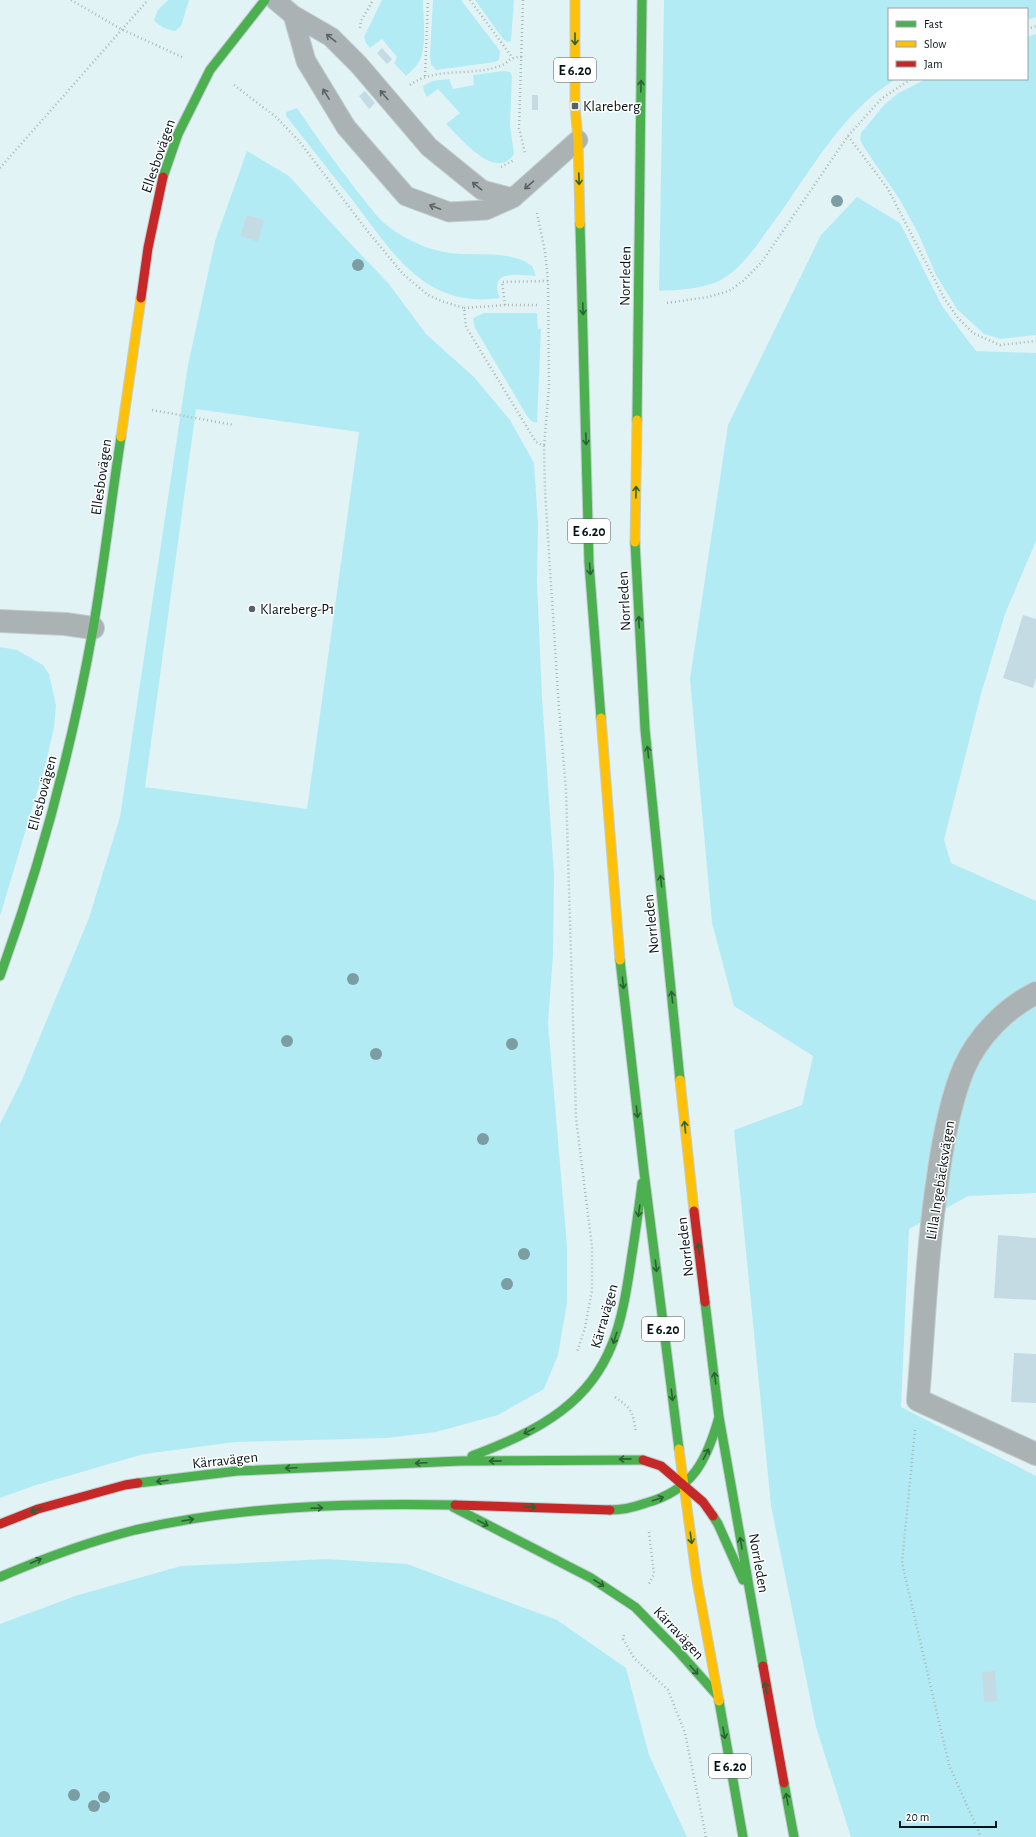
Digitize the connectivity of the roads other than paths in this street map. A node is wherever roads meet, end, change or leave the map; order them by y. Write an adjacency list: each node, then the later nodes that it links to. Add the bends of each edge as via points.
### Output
1 (265, 0): 9 (main road, Ellesbovägen, via 210,70 178,134 161,182 148,248)
2 (275, 0): 5 (lane)
3 (575, 0): 6 (main road, Norrleden / E 6.20, one-way to 6, via 575,106)
4 (642, 0): 13 (main road, Norrleden, one-way to 4, via 689,1166 646,736 635,552)
5 (293, 15): 7 (lane, one-way to 5, via 482,190 429,147 359,65 331,37); 7 (lane, one-way to 5, via 486,210 449,212 406,196 346,127 306,62)
6 (578, 140): 7 (lane, one-way to 7); 12 (main road, Norrleden / E 6.20, one-way to 12, via 589,563 616,921)
7 (513, 198)
8 (0, 621): 9 (street)
9 (93, 628): 10 (main road, Ellesbovägen, via 56,799 18,927)
10 (0, 976)
11 (1036, 993): 14 (street, Lilla Ingebäcksvägen, via 1005,1013 982,1038 964,1068 944,1133 932,1216 918,1400)
12 (644, 1172): 15 (main road, Kärravägen, one-way to 15, via 626,1303 611,1350 593,1380 573,1401 547,1421 501,1445); 16 (main road, Norrleden / E 6.20, one-way to 16)
13 (719, 1417): 16 (main road, Kärravägen, one-way to 13, via 700,1468 710,1448); 20 (main road, Norrleden, one-way to 13)
14 (1036, 1454)
15 (460, 1461): 16 (main road, Kärravägen, one-way to 15, via 661,1466 639,1459); 18 (main road, Kärravägen, one-way to 18, via 237,1471 125,1485 38,1509)
16 (684, 1485): 17 (main road, Kärravägen, one-way to 16, via 614,1510 666,1497); 20 (main road, Kärravägen, via 703,1502 718,1524); 21 (main road, Norrleden / E 6.20, one-way to 21, via 697,1581)
17 (449, 1505): 19 (main road, Kärravägen, one-way to 17, via 44,1557 98,1540 154,1526 212,1516 320,1508); 21 (main road, Kärravägen, one-way to 21, via 591,1578 635,1607)
18 (0, 1524)
19 (0, 1577)
20 (750, 1596): 23 (main road, Norrleden, one-way to 20)
21 (717, 1695): 22 (main road, Norrleden / E 6.20, one-way to 22)
22 (743, 1837)
23 (794, 1837)

